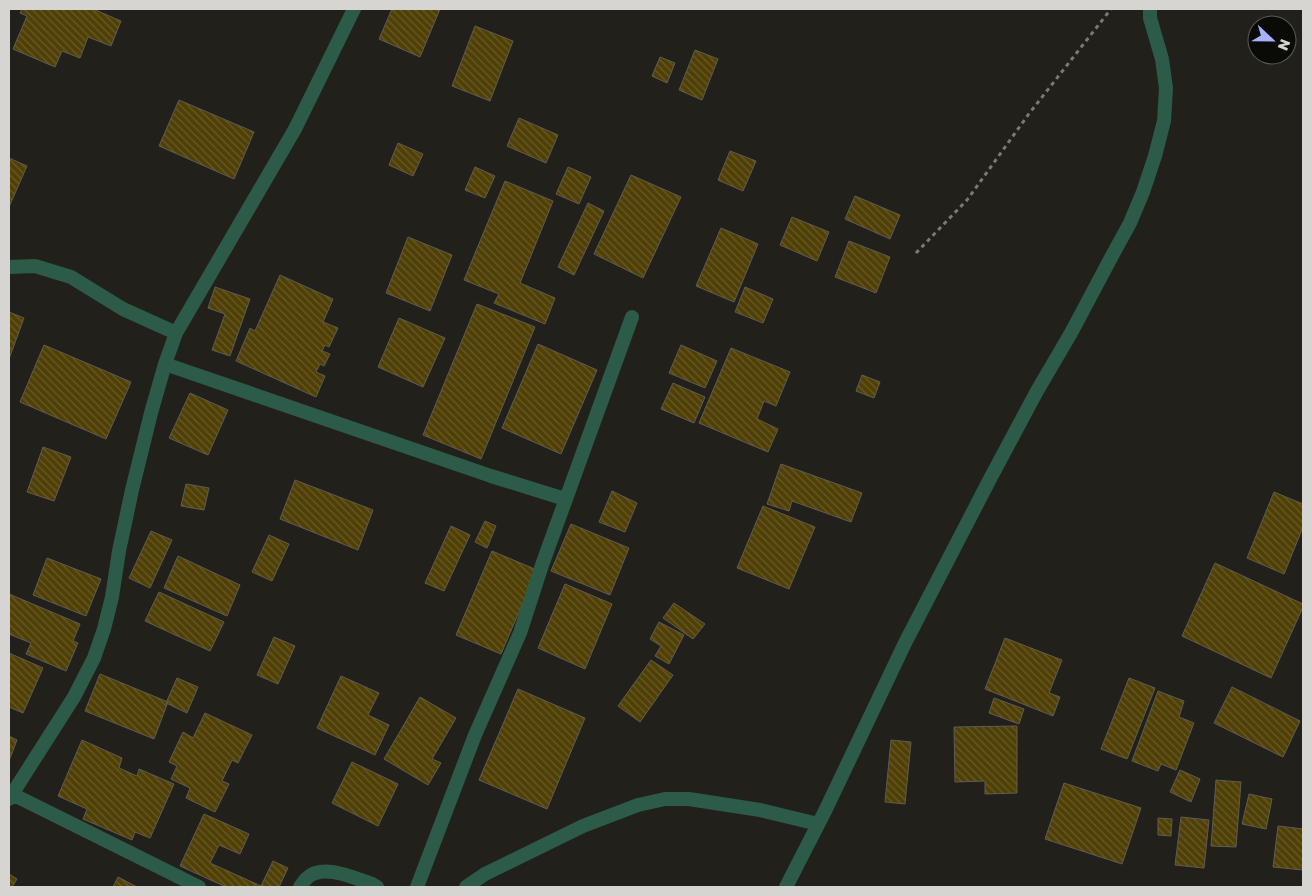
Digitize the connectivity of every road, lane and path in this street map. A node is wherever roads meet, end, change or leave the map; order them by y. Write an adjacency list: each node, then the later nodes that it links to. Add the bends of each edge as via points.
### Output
1 (354, 9): 7 (street, via 295,128)
2 (1111, 9): 4 (path, via 967,200)
3 (1150, 9): 11 (street, via 1166,88 1164,121 1143,192 1130,223 1037,391 905,643)
4 (916, 253)
5 (9, 267): 7 (street, via 34,266 71,277 123,309)
6 (632, 317): 9 (street)
7 (176, 333): 8 (street)
8 (165, 364): 9 (street, via 491,476); 10 (street, via 132,490 112,598 94,658 74,697)
9 (565, 498): 15 (street, via 520,633 475,735)
10 (10, 797): 12 (street)
11 (818, 824): 16 (street, via 760,810 689,799 666,799 638,805 582,826 485,874); 17 (street)
12 (199, 887)
13 (300, 887): 14 (street, via 308,876 331,871)
14 (376, 887)
15 (417, 887)
16 (466, 887)
17 (786, 887)

